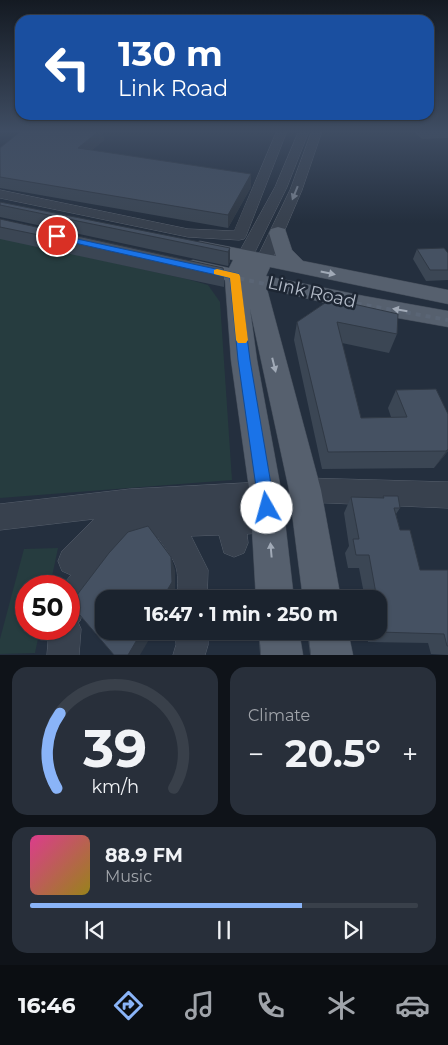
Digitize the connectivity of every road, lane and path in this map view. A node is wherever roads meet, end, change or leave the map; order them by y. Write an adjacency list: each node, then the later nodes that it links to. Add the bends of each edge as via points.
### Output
1 (269, 162): 5 (street)
2 (291, 162): 6 (street)
3 (307, 162): 8 (street, one-way to 8, via 296,190)
4 (0, 194): 5 (street, via 188,233 239,236)
5 (256, 194): 6 (street)
6 (276, 196): 8 (street)
7 (0, 207): 11 (main road, Link Road)
8 (268, 231): 10 (main road); 11 (street)
9 (179, 263): 11 (main road, Link Road)
10 (296, 267): 11 (main road, Link Road); 13 (main road, Link Road, one-way to 13)
11 (249, 268): 12 (main road, Link Road); 14 (main road); 19 (main road, via 244,360)
12 (318, 294): 14 (main road, via 291,297); 15 (main road, Link Road, one-way to 12)
13 (448, 297)
14 (263, 317): 16 (main road, one-way to 16)
15 (448, 319)
16 (305, 490): 17 (street); 27 (main road)
17 (448, 495)
18 (130, 502): 20 (street); 21 (street); 23 (street)
19 (267, 507): 21 (street); 26 (main road, one-way to 19)
20 (0, 517)
21 (232, 518): 22 (street)
22 (171, 520): 24 (street, via 120,534); 25 (street, via 193,570)
23 (72, 561)
24 (80, 588)
25 (192, 590)
26 (275, 590)
27 (321, 590)
28 (63, 640): 32 (street)
29 (192, 640): 33 (street)
30 (280, 640): 34 (main road)
31 (330, 640): 35 (main road)
32 (63, 655)
33 (189, 655)
34 (282, 655)
35 (332, 655)

